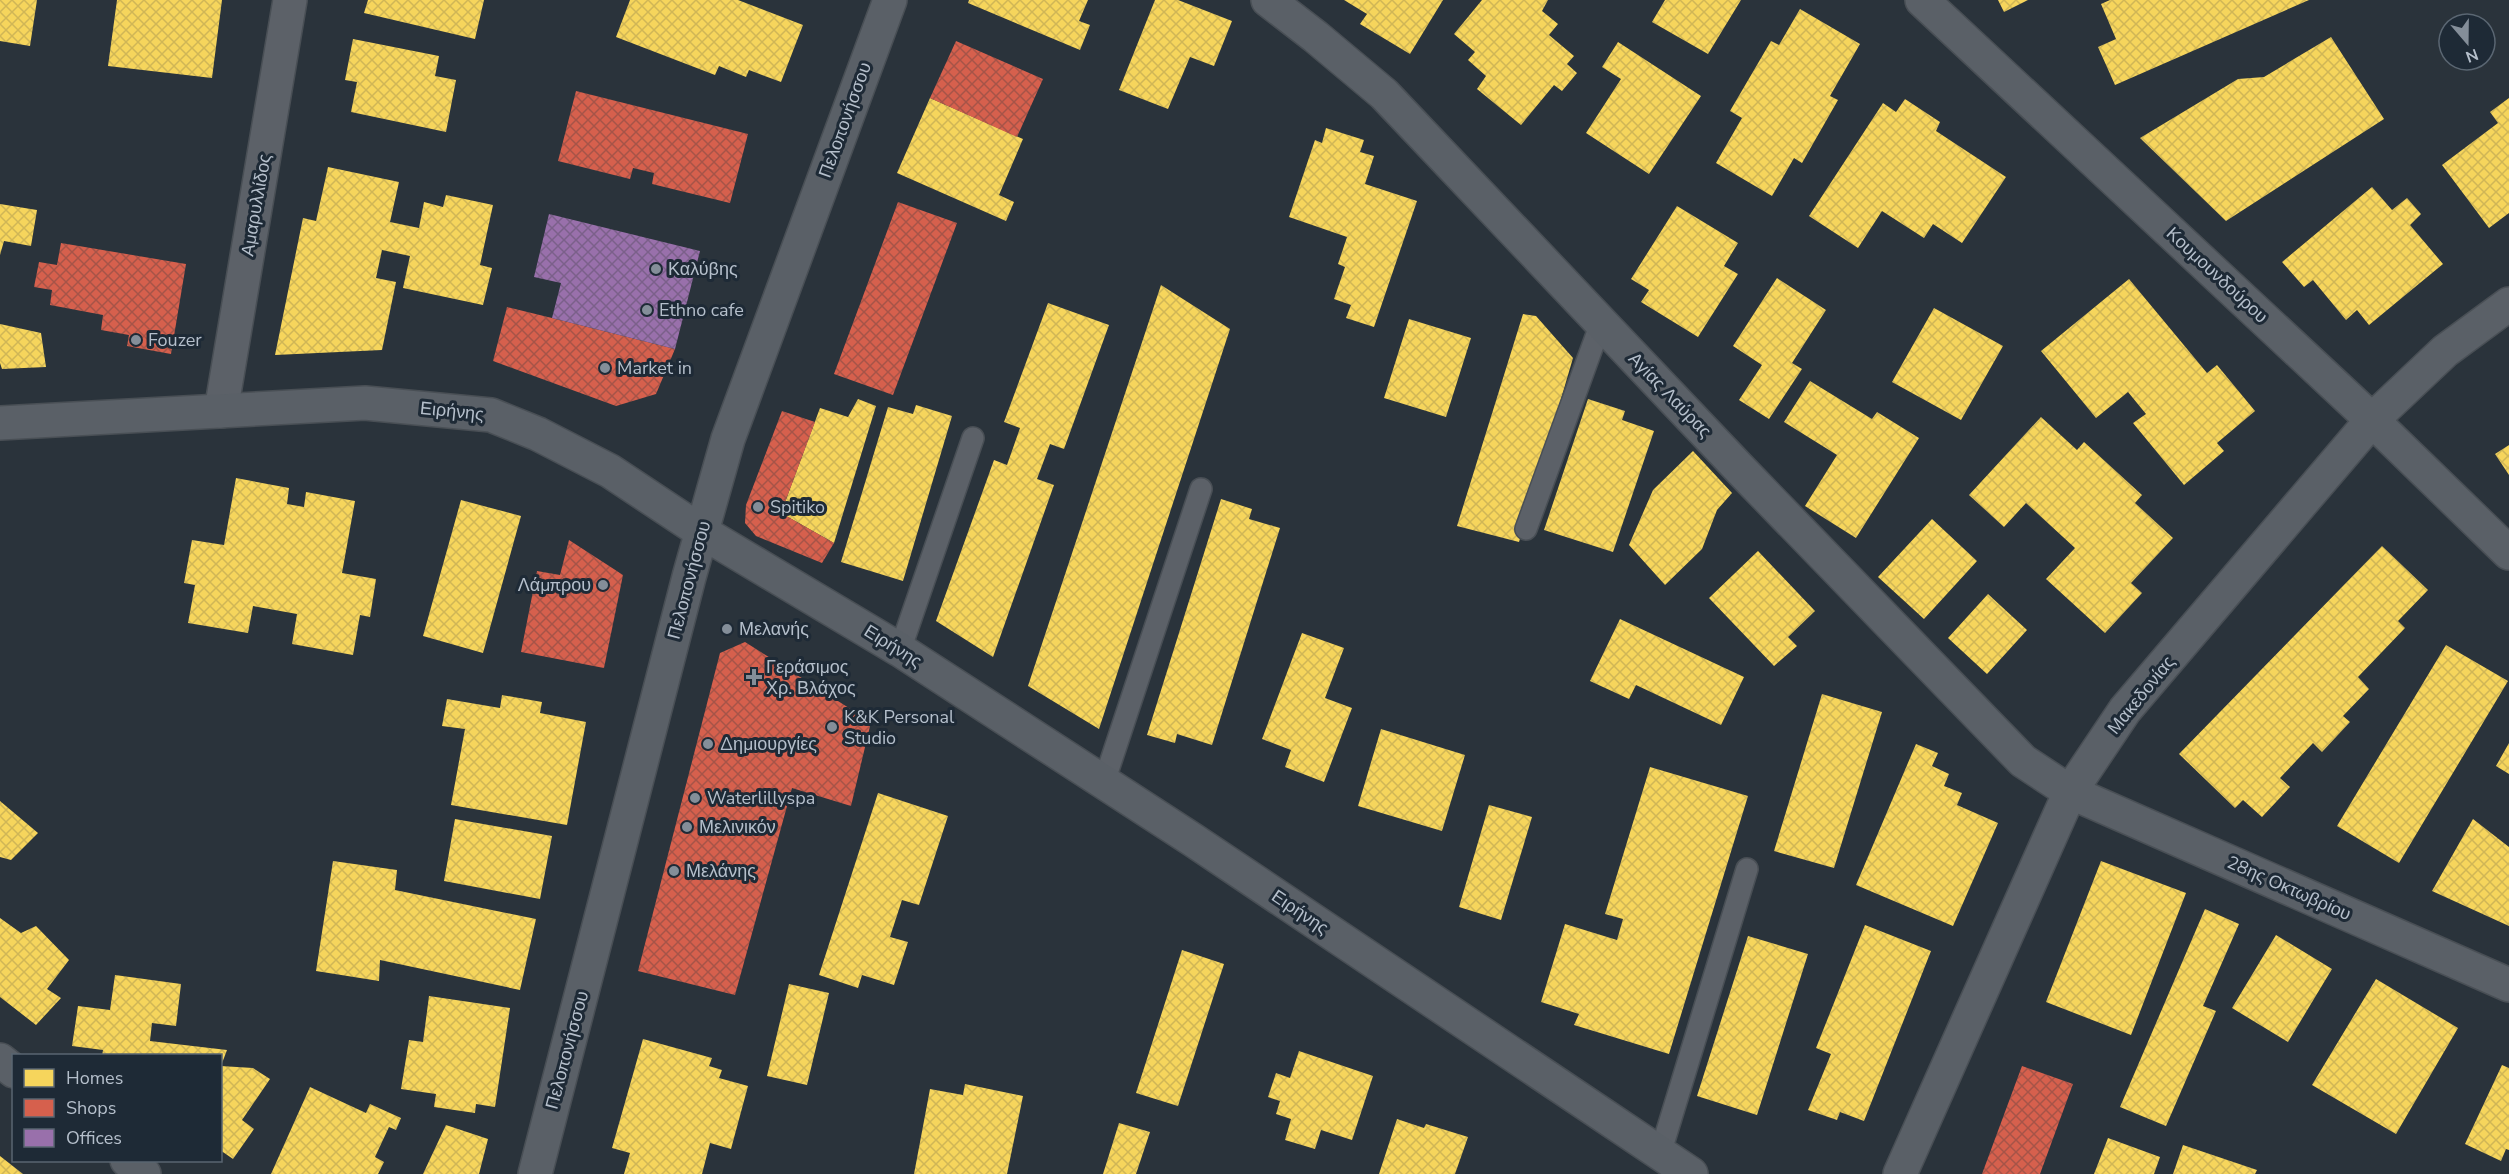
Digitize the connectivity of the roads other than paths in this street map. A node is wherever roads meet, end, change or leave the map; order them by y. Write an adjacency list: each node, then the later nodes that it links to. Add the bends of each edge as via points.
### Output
1 (290, 0): 7 (street, Αμαρυλλίδος)
2 (890, 0): 13 (street, Πελοπονήσσου, via 728,439)
3 (1268, 0): 6 (street, Αγίας Λαύρας, via 1384,94)
4 (1922, 0): 8 (street, Κουμουνδούρου)
5 (2509, 304): 8 (street, Μακεδονίας, via 2445,351)
6 (1601, 323): 12 (lane); 17 (street, Αγίας Λαύρας, via 2023,761)
7 (221, 411): 9 (street, Ειρήνης); 13 (street, Ειρήνης, via 364,403 492,415 610,471)
8 (2372, 420): 14 (street, Κουμουνδούρου); 17 (street, Μακεδονίας, via 2125,710)
9 (0, 423)
10 (973, 438): 15 (lane)
11 (1201, 489): 16 (lane)
12 (1526, 529)
13 (702, 532): 15 (street, Ειρήνης); 25 (street, Πελοπονήσσου)
14 (2509, 553)
15 (900, 650): 16 (street, Ειρήνης)
16 (1104, 782): 22 (street, Ειρήνης)
17 (2070, 792): 19 (street, 28ης Οκτωβρίου); 27 (street, Μακεδονίας)
18 (1748, 869): 22 (lane)
19 (2509, 985)
20 (0, 1060): 21 (street)
21 (12, 1069)
22 (1660, 1154): 26 (street, Ειρήνης)
23 (128, 1162): 24 (street)
24 (144, 1174)
25 (535, 1174)
26 (1690, 1174)
27 (1900, 1174)

